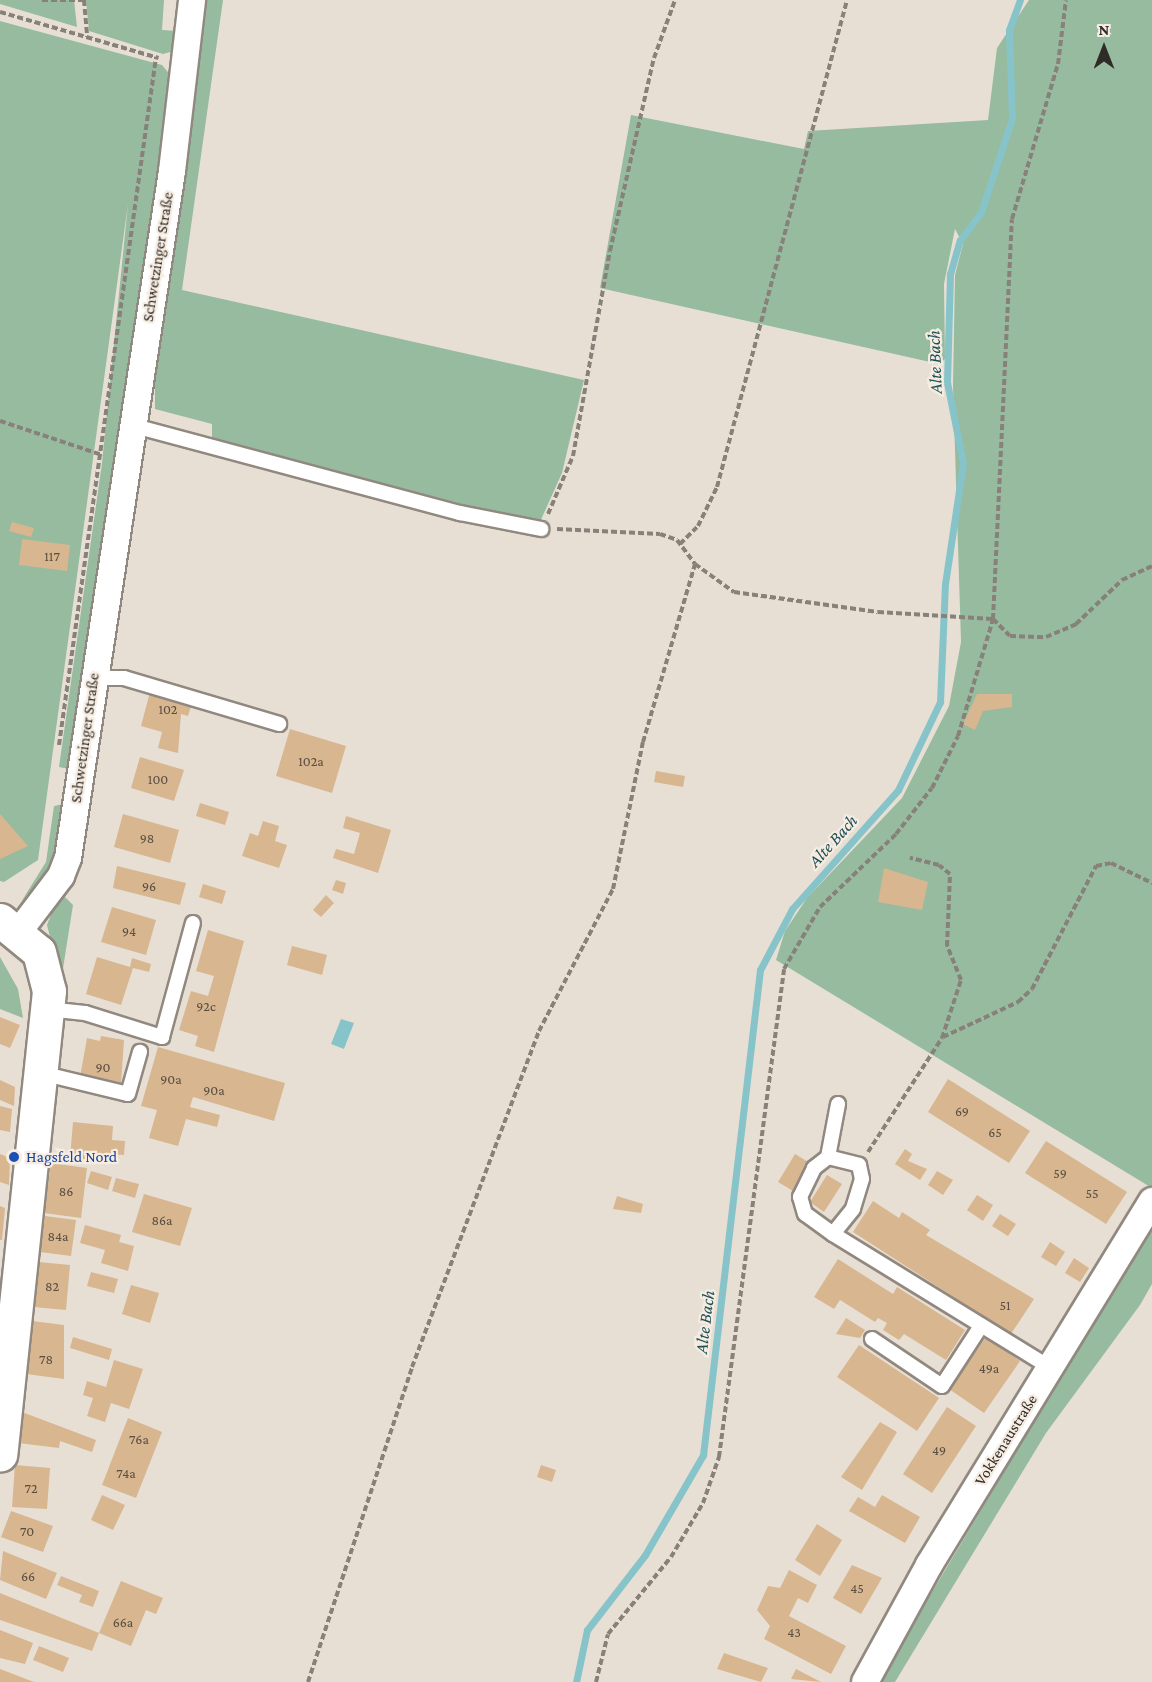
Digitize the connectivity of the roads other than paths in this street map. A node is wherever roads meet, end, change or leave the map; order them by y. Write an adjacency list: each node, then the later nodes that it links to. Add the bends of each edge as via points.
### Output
1 (192, 0): 2 (street, Schwetzinger Straße, via 187,66)
2 (131, 425): 3 (lane, via 460,513); 4 (street, Schwetzinger Straße)
3 (541, 529)
4 (94, 678): 5 (lane, via 124,678); 7 (street, Schwetzinger Straße, via 65,869)
5 (279, 724)
6 (193, 923): 8 (lane, via 162,1037 85,1013)
7 (10, 925): 8 (main road, Schwetzinger Straße, via 44,962)
8 (47, 1009): 10 (main road, Schwetzinger Straße)
9 (140, 1052): 10 (lane, via 128,1094)
10 (39, 1072): 18 (main road, Schwetzinger Straße)
11 (838, 1104): 12 (lane)
12 (828, 1157): 14 (lane, via 810,1174 800,1197 806,1214); 14 (lane, via 859,1165 860,1194)
13 (1152, 1201): 17 (street, Vokkenaustraße)
14 (833, 1234): 15 (lane)
15 (981, 1326): 16 (lane, via 942,1386); 17 (lane)
16 (872, 1339)
17 (1051, 1368): 19 (street, Vokkenaustraße, via 929,1565)
18 (0, 1454)
19 (865, 1682)

